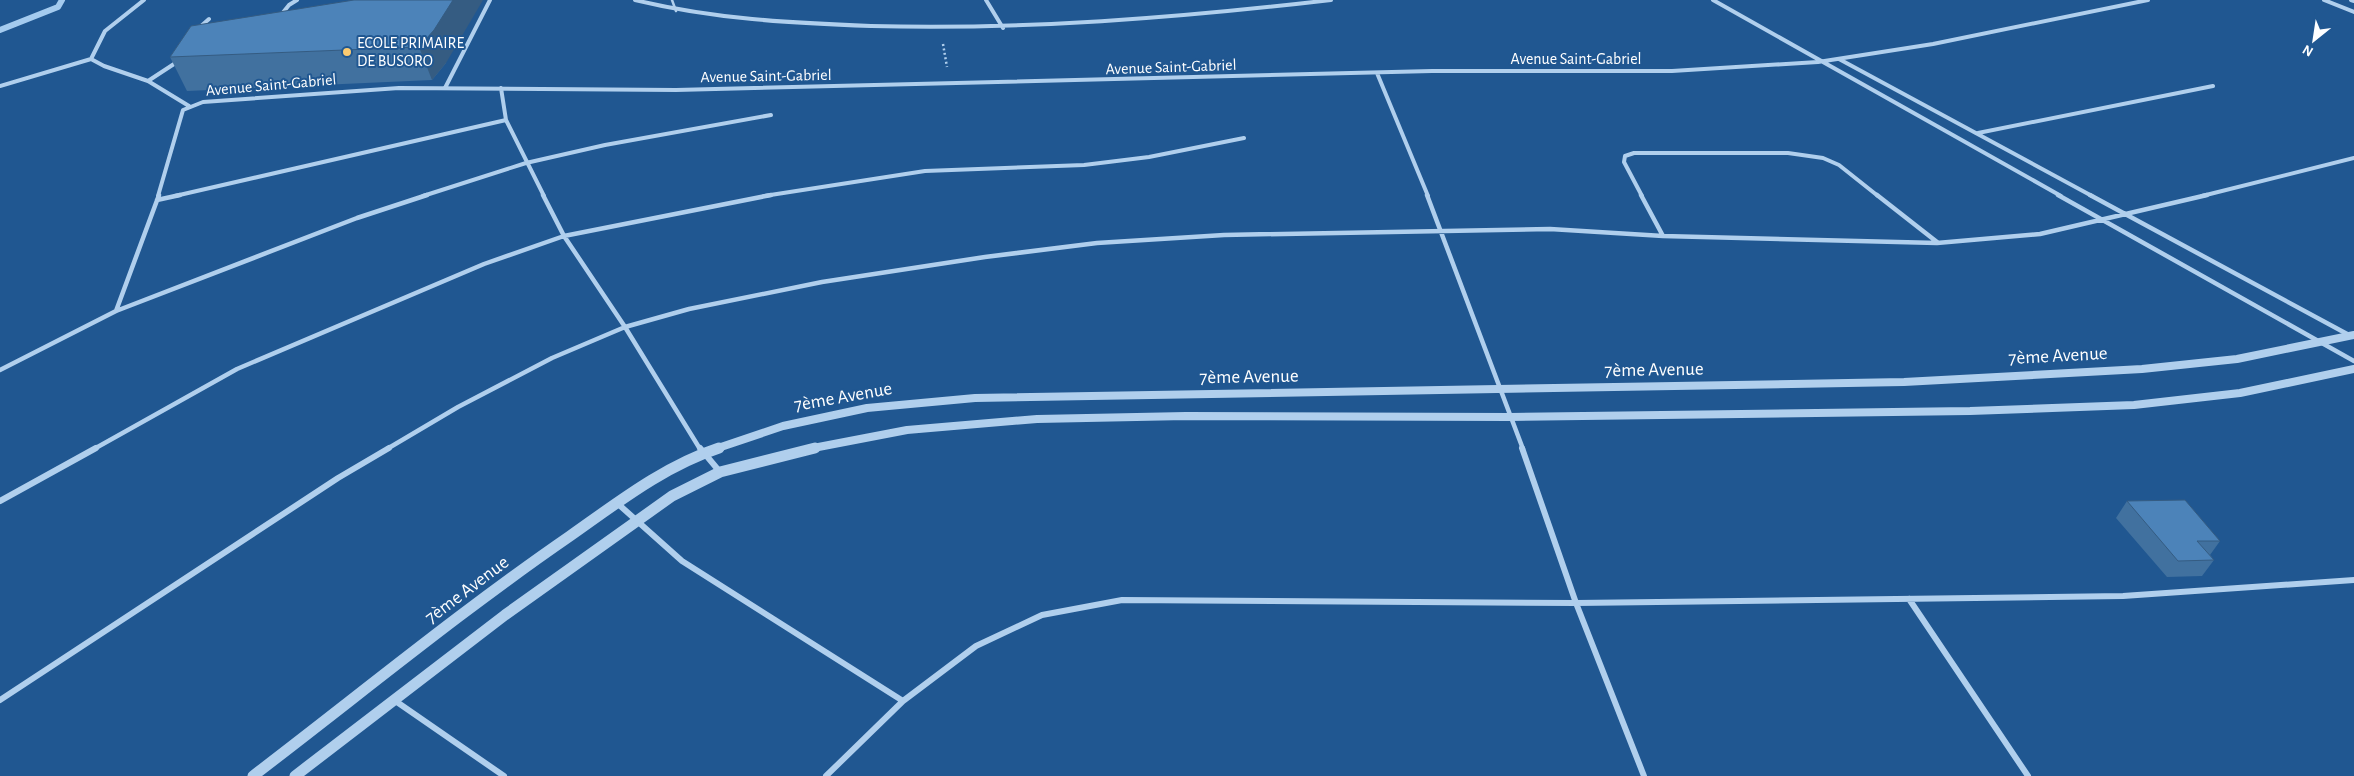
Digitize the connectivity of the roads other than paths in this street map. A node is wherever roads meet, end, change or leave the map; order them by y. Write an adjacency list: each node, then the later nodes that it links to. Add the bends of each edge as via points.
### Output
1 (144, 0): 18 (street, via 105,31)
2 (297, 0): 14 (street)
3 (490, 0): 25 (street)
4 (635, 0): 11 (street)
5 (672, 0): 11 (lane)
6 (986, 0): 15 (street)
7 (1331, 0): 15 (street, via 1095,24)
8 (1713, 0): 20 (street)
9 (2148, 0): 19 (street, Avenue Saint-Gabriel, via 1933,44)
10 (2324, 0): 12 (street)
11 (676, 11): 15 (street, via 805,23 940,29)
12 (2354, 12)
13 (209, 19): 16 (street)
14 (277, 19)
15 (1002, 28)
16 (195, 31)
17 (175, 54): 22 (street, via 179,62)
18 (91, 58): 22 (street, via 104,66); 23 (street)
19 (1839, 59): 20 (street, Avenue Saint-Gabriel); 30 (street)
20 (1818, 62): 21 (street, Avenue Saint-Gabriel, via 1672,71); 36 (street)
21 (1377, 73): 26 (street, Avenue Saint-Gabriel, via 676,90); 37 (street)
22 (148, 81): 27 (street)
23 (0, 86)
24 (2214, 86): 30 (street)
25 (445, 88): 26 (street, Avenue Saint-Gabriel); 27 (street, Avenue Saint-Gabriel, via 285,94)
26 (501, 88): 29 (street)
27 (189, 106): 34 (street, via 184,110)
28 (771, 116): 33 (street, via 605,145)
29 (506, 120): 33 (street); 34 (street)
30 (1978, 133): 35 (street)
31 (1244, 138): 38 (street, via 1150,157 1084,165 925,171 827,185)
32 (2354, 158): 35 (street)
33 (526, 163): 38 (street); 41 (street, via 357,218)
34 (157, 200): 41 (street)
35 (2129, 214): 36 (street); 43 (street)
36 (2104, 219): 40 (street, via 2040,234); 44 (street)
37 (1442, 230): 39 (street, via 1550,228); 42 (street, via 1224,235 1098,243 822,282 689,309); 48 (street)
38 (564, 236): 42 (street); 52 (street, via 388,302 237,369)
39 (1663, 236): 40 (street); 40 (street, via 1624,162 1624,156 1634,153 1788,153 1823,158 1839,165)
40 (1938, 243)
41 (116, 311): 47 (street)
42 (625, 327): 50 (street); 58 (street, via 552,358 338,478)
43 (2353, 336): 44 (street, 7ème Avenue)
44 (2323, 343): 45 (street); 48 (street, 7ème Avenue, via 2237,359 2142,369 1904,382)
45 (2354, 361)
46 (2354, 369): 49 (street, 7ème Avenue, via 2240,393 2134,405 1970,411)
47 (0, 370)
48 (1501, 390): 49 (street); 50 (street, 7ème Avenue, via 975,398 867,408 782,426)
49 (1510, 417): 51 (street, 7ème Avenue, via 1037,419 907,430 802,450); 57 (street)
50 (703, 453): 51 (street); 53 (street, 7ème Avenue)
51 (720, 472): 54 (street, 7ème Avenue, via 672,496)
52 (0, 501)
53 (617, 503): 54 (street); 61 (street, 7ème Avenue, via 532,562)
54 (636, 520): 59 (street, 7ème Avenue); 60 (street, via 682,561)
55 (2354, 580): 56 (street, via 2123,596)
56 (1909, 599): 57 (street); 66 (street)
57 (1576, 603): 60 (street, via 1122,600 1042,615 976,646); 65 (street)
58 (0, 700)
59 (394, 700): 62 (street, 7ème Avenue); 63 (street)
60 (903, 701): 64 (street)
61 (253, 776)
62 (295, 776)
63 (504, 776)
64 (826, 776)
65 (1644, 776)
66 (2028, 776)

